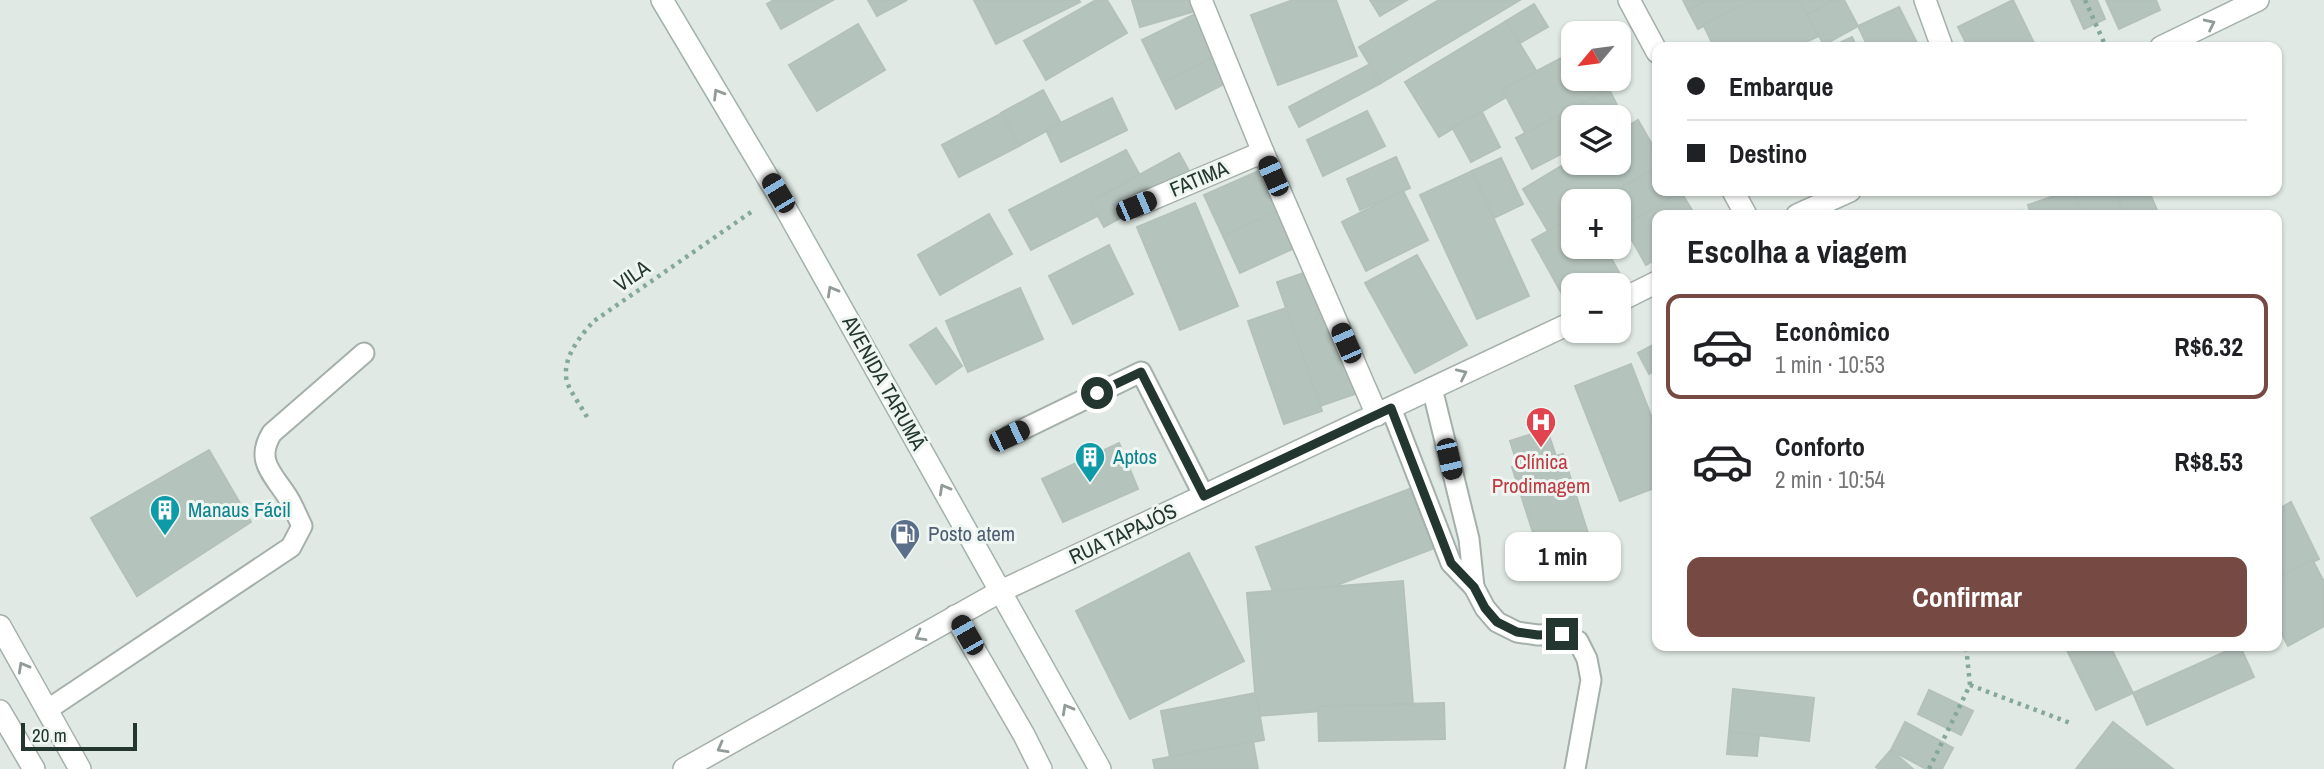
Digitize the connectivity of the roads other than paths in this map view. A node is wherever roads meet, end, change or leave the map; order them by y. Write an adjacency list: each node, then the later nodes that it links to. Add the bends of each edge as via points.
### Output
1 (662, 0): 22 (street, AVENIDA TARUMÃ, one-way to 1, via 778,193)
2 (1201, 0): 9 (street)
3 (1629, 0): 8 (street)
4 (1925, 0): 6 (street)
5 (2258, 0): 7 (street, one-way to 5)
6 (1940, 42)
7 (2171, 42)
8 (1652, 43)
9 (1262, 152): 11 (street, FATIMA); 18 (street)
10 (1839, 196): 12 (street)
11 (1136, 206)
12 (1808, 210)
13 (1652, 284): 14 (street)
14 (1631, 294)
15 (1561, 328): 17 (street, RUA TAPAJÓS, one-way to 15)
16 (364, 353): 25 (lane, via 264,445 266,466 302,526 291,547)
17 (1432, 388): 18 (street, RUA TAPAJÓS); 21 (lane, via 1469,539)
18 (1384, 411): 20 (street, RUA TAPAJÓS); 21 (lane, via 1451,563)
19 (1009, 436): 20 (lane, via 1141,372)
20 (1204, 496): 22 (street, RUA TAPAJÓS)
21 (1474, 587): 32 (lane, via 1497,622 1517,632 1562,634 1578,641 1591,680)
22 (1001, 591): 23 (street, RUA TAPAJÓS); 31 (street, AVENIDA TARUMÃ, one-way to 22)
23 (955, 616): 29 (street, RUA TAPAJÓS, one-way to 29); 30 (street)
24 (0, 626): 25 (street, one-way to 24)
25 (47, 710): 28 (street)
26 (0, 711): 27 (street)
27 (34, 769)
28 (80, 769)
29 (684, 769)
30 (1041, 769)
31 (1100, 769)
32 (1576, 769)

